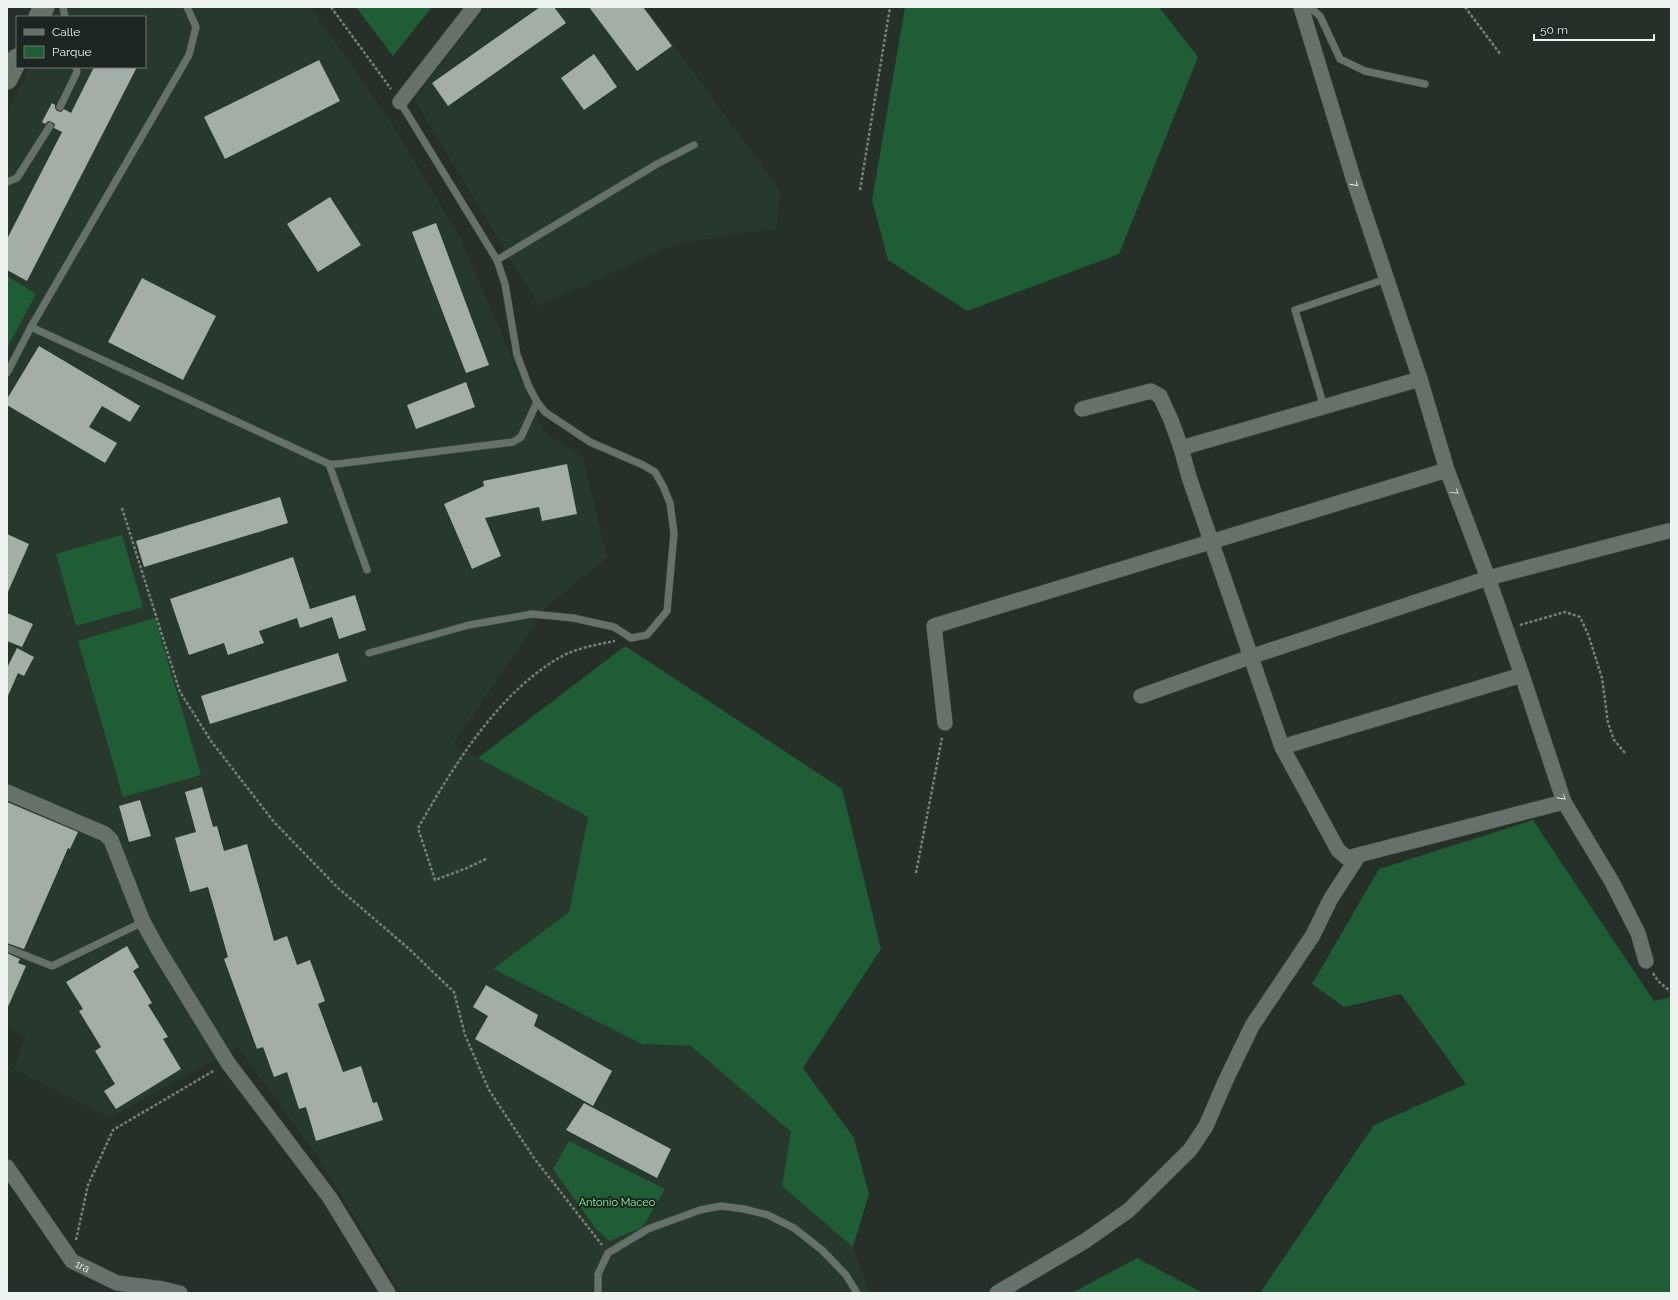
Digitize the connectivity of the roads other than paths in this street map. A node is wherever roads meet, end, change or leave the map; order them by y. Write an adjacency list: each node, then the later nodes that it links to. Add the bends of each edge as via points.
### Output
1 (44, 7): 6 (main road)
2 (187, 7): 18 (lane, via 196,27 189,55)
3 (474, 7): 11 (street)
4 (1301, 7): 17 (street, 7)
5 (1310, 7): 10 (lane, via 1320,16 1340,59 1365,71)
6 (40, 16)
7 (16, 61): 9 (main road)
8 (76, 68): 12 (lane, via 77,72)
9 (7, 79)
10 (1425, 84)
11 (400, 102): 16 (lane)
12 (60, 107)
13 (50, 126): 15 (lane, via 17,178)
14 (694, 145): 16 (lane, via 657,164)
15 (7, 182)
16 (497, 260): 21 (lane, via 517,355)
17 (1386, 279): 20 (street, 7); 22 (lane, via 1296,310)
18 (31, 327): 19 (lane); 25 (lane)
19 (7, 373)
20 (1420, 379): 22 (street); 26 (street, 7)
21 (537, 402): 25 (lane, via 521,436 513,442); 31 (lane, via 545,412 590,442 655,472 670,503 674,533 667,611 647,635 631,638 614,627 573,618 532,614 469,625)
22 (1324, 407): 24 (street)
23 (1082, 409): 24 (street, via 1151,391 1160,396)
24 (1181, 448): 28 (street)
25 (329, 464): 29 (lane)
26 (1447, 470): 28 (street); 30 (street, 7)
27 (1670, 531): 30 (street)
28 (1212, 541): 32 (street); 35 (street, via 934,626)
29 (367, 570)
30 (1488, 578): 32 (street); 33 (street, 7)
31 (369, 653)
32 (1250, 657): 34 (street); 36 (street)
33 (1522, 675): 36 (street); 38 (street, 7)
34 (1141, 696)
35 (945, 723)
36 (1282, 747): 39 (street, via 1338,850 1347,858)
37 (7, 792): 40 (street, via 105,834 116,849)
38 (1564, 802): 39 (street); 42 (street, 7, via 1612,882 1638,932)
39 (1359, 855): 48 (street, via 1330,900 1313,935 1252,1026 1206,1126 1190,1150 1128,1210 1085,1241)
40 (143, 922): 41 (lane, via 52,966); 45 (street, via 228,1063 330,1198)
41 (7, 948)
42 (1646, 961)
43 (7, 1167): 44 (street, 1ra, via 72,1261 117,1283)
44 (180, 1293)
45 (388, 1293)
46 (598, 1293): 47 (lane, via 598,1274 608,1253 648,1229 700,1210 721,1206 768,1215 794,1228 822,1250 846,1275)
47 (857, 1293)
48 (998, 1293)

